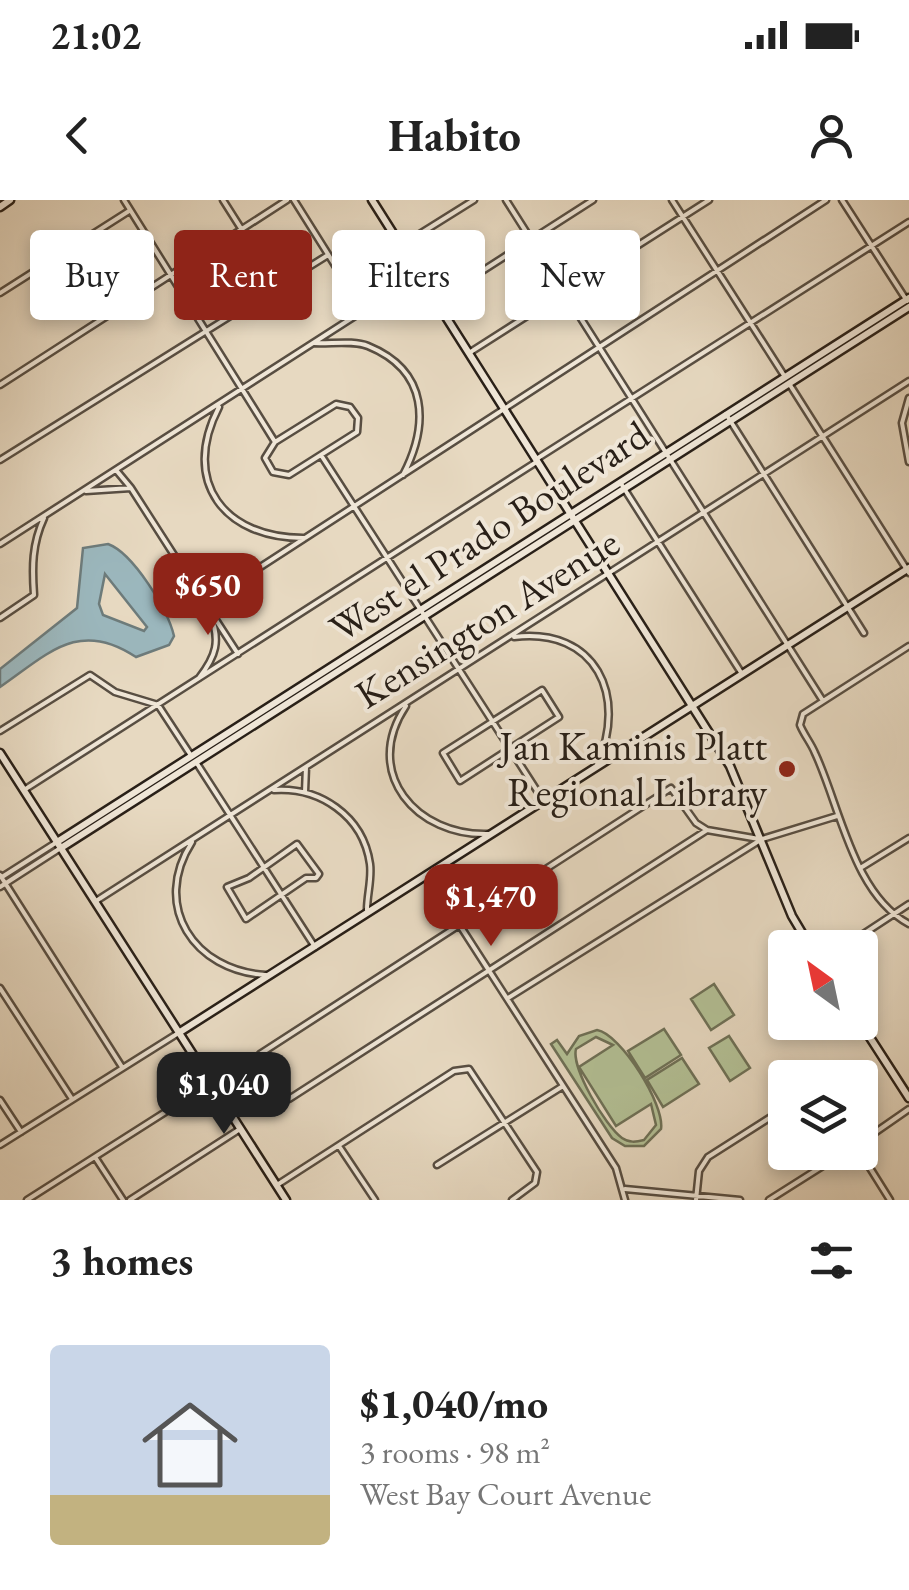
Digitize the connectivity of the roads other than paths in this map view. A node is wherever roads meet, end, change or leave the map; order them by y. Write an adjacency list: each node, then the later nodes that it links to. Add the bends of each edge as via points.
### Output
1 (124, 200): 12 (street)
2 (223, 200): 15 (street)
3 (290, 200): 15 (street); 22 (street)
4 (372, 200): 16 (street)
5 (474, 200): 17 (street)
6 (506, 200): 18 (street)
7 (594, 200): 19 (street)
8 (672, 200): 13 (street)
9 (709, 200): 13 (street)
10 (826, 200): 24 (street)
11 (842, 200): 21 (street)
12 (129, 211): 26 (street); 27 (street)
13 (682, 216): 20 (street); 24 (street)
14 (909, 222): 21 (street)
15 (242, 230)
16 (391, 230)
17 (426, 230)
18 (526, 230)
19 (546, 230)
20 (640, 243)
21 (871, 246): 28 (street); 33 (street)
22 (328, 255): 23 (street); 34 (street)
23 (332, 261)
24 (717, 270): 33 (street); 36 (street)
25 (174, 273): 26 (street)
26 (170, 276): 34 (street); 40 (street)
27 (0, 293)
28 (908, 302): 38 (street, West el Prado Boulevard)
29 (352, 320): 35 (street)
30 (448, 320): 37 (street)
31 (521, 320): 37 (street)
32 (583, 320): 36 (street)
33 (750, 324): 38 (street); 43 (street)
34 (206, 334): 41 (street); 52 (street)
35 (314, 344): 41 (street); 57 (street, via 366,345 398,364 416,390 423,420)
36 (599, 346): 43 (street); 45 (street)
37 (469, 353): 45 (street)
38 (787, 381): 46 (street, West el Prado Boulevard); 47 (street, West el Prado Boulevard); 48 (street)
39 (909, 382): 48 (street, Kensington Avenue)
40 (0, 384)
41 (241, 390): 44 (street); 49 (street)
42 (909, 398): 54 (street, via 902,423)
43 (632, 399): 51 (street); 53 (street)
44 (221, 403): 55 (street); 65 (street, via 203,451 212,492 238,526 270,538)
45 (504, 409): 53 (street); 57 (street)
46 (726, 414): 47 (street); 51 (street, West el Prado Boulevard)
47 (731, 422): 51 (street, West el Prado Boulevard); 56 (street)
48 (823, 438): 56 (street, Kensington Avenue); 69 (street)
49 (275, 442): 50 (street, via 265,458 273,472 289,475); 50 (street, via 336,404 350,407 358,418 356,432)
50 (322, 455): 61 (street)
51 (668, 456): 58 (street, West el Prado Boulevard); 62 (street)
52 (0, 460)
53 (537, 460): 64 (street); 68 (street)
54 (909, 462)
55 (116, 470): 59 (street); 60 (street)
56 (764, 475): 62 (street, Kensington Avenue); 72 (street)
57 (403, 476): 61 (street)
58 (622, 485): 64 (street, West el Prado Boulevard); 66 (street)
59 (131, 488): 60 (street); 71 (street)
60 (81, 492): 63 (street)
61 (354, 508): 65 (street); 68 (street)
62 (705, 513): 66 (street, Kensington Avenue); 79 (street)
63 (46, 514): 67 (street); 74 (street, via 36,535 34,596)
64 (573, 518): 70 (street); 73 (street, West el Prado Boulevard)
65 (307, 538): 71 (street)
66 (658, 542): 70 (street, Kensington Avenue); 83 (street)
67 (0, 544)
68 (388, 559): 73 (street); 81 (street)
69 (908, 570): 72 (street)
70 (608, 573): 75 (street, Kensington Avenue); 88 (street)
71 (206, 603): 81 (street); 84 (street, via 216,630 215,657)
72 (847, 607): 76 (street); 79 (street)
73 (423, 614): 82 (street); 95 (street, West el Prado Boulevard)
74 (0, 618)
75 (538, 618): 77 (street); 78 (street, Kensington Avenue)
76 (864, 633)
77 (543, 635): 78 (street); 96 (street, via 581,652 607,693 611,731)
78 (509, 637): 82 (street, Kensington Avenue)
79 (788, 645): 83 (street); 85 (street)
80 (909, 646): 85 (street)
81 (238, 654): 84 (street)
82 (458, 669): 86 (street, Kensington Avenue); 90 (street)
83 (742, 674): 88 (street)
84 (196, 682): 87 (street)
85 (823, 701): 103 (street, via 803,714 801,730)
86 (408, 702): 89 (street, Kensington Avenue); 91 (street)
87 (158, 705): 92 (street, via 114,692 90,675); 95 (street); 98 (street)
88 (692, 706): 96 (street); 108 (street, via 730,766)
89 (380, 719): 91 (street); 97 (street, Kensington Avenue)
90 (492, 722): 93 (street); 93 (street, via 542,690 558,716); 93 (street, via 443,753 460,781)
91 (393, 729): 105 (street, via 392,772 420,816 447,832)
92 (0, 731)
93 (510, 748): 101 (street)
94 (0, 754): 98 (street)
95 (194, 760): 102 (street); 109 (street, West el Prado Boulevard)
96 (596, 766): 101 (street)
97 (306, 767): 99 (street, Kensington Avenue); 100 (street)
98 (24, 790): 109 (street)
99 (269, 790): 100 (street); 102 (street, Kensington Avenue)
100 (306, 792): 118 (street, via 337,807 358,835 370,863)
101 (543, 801): 105 (street)
102 (230, 816): 106 (street, Kensington Avenue); 111 (street)
103 (837, 816): 108 (street); 112 (street)
104 (708, 830): 108 (street); 120 (street, via 672,788); 125 (street)
105 (490, 834): 118 (street)
106 (194, 838): 110 (street, Kensington Avenue); 113 (street)
107 (909, 838): 112 (street)
108 (762, 839): 122 (street); 128 (street)
109 (59, 845): 114 (street, West el Prado Boulevard); 116 (street)
110 (168, 856): 113 (street); 116 (street, Kensington Avenue)
111 (264, 868): 115 (street); 115 (street, via 297,844 318,874); 115 (street, via 227,887 243,915)
112 (862, 868): 119 (street)
113 (176, 870): 126 (street, via 175,901 198,946 219,964)
114 (1, 880): 131 (street)
115 (281, 894): 124 (street)
116 (95, 902): 129 (street)
117 (909, 904): 119 (street)
118 (368, 913): 124 (street)
119 (892, 915): 121 (street); 123 (street)
120 (459, 924): 125 (street); 132 (street, via 260,1054)
121 (909, 924)
122 (800, 930)
123 (869, 930)
124 (314, 947): 126 (street)
125 (489, 970): 128 (street); 132 (street, via 289,1099)
126 (269, 975): 129 (street)
127 (0, 988): 137 (street)
128 (508, 998): 134 (street)
129 (180, 1032): 131 (street); 133 (street)
130 (872, 1040): 135 (street)
131 (122, 1067): 137 (street)
132 (273, 1076): 138 (street)
133 (211, 1083): 138 (street); 147 (street)
134 (562, 1086): 141 (street); 152 (street)
135 (909, 1098)
136 (0, 1100): 144 (street)
137 (72, 1100): 144 (street)
138 (226, 1106): 142 (street)
139 (909, 1109): 143 (street)
140 (768, 1119): 153 (street, via 708,1157)
141 (504, 1123): 146 (street, via 469,1069 454,1071); 148 (street); 158 (street, via 536,1172 535,1183)
142 (240, 1130): 151 (street); 155 (street)
143 (878, 1131)
144 (21, 1132): 145 (street)
145 (0, 1145)
146 (339, 1146): 151 (street); 157 (street)
147 (96, 1157): 154 (street); 155 (street)
148 (437, 1165)
149 (816, 1170): 161 (street)
150 (871, 1170): 162 (street)
151 (277, 1186): 156 (street)
152 (625, 1189): 153 (street); 159 (street)
153 (696, 1198): 160 (street)
154 (27, 1200)
155 (127, 1200)
156 (286, 1200)
157 (376, 1200)
158 (512, 1200)
159 (625, 1200)
160 (740, 1200)
161 (769, 1200)
162 (890, 1200)

